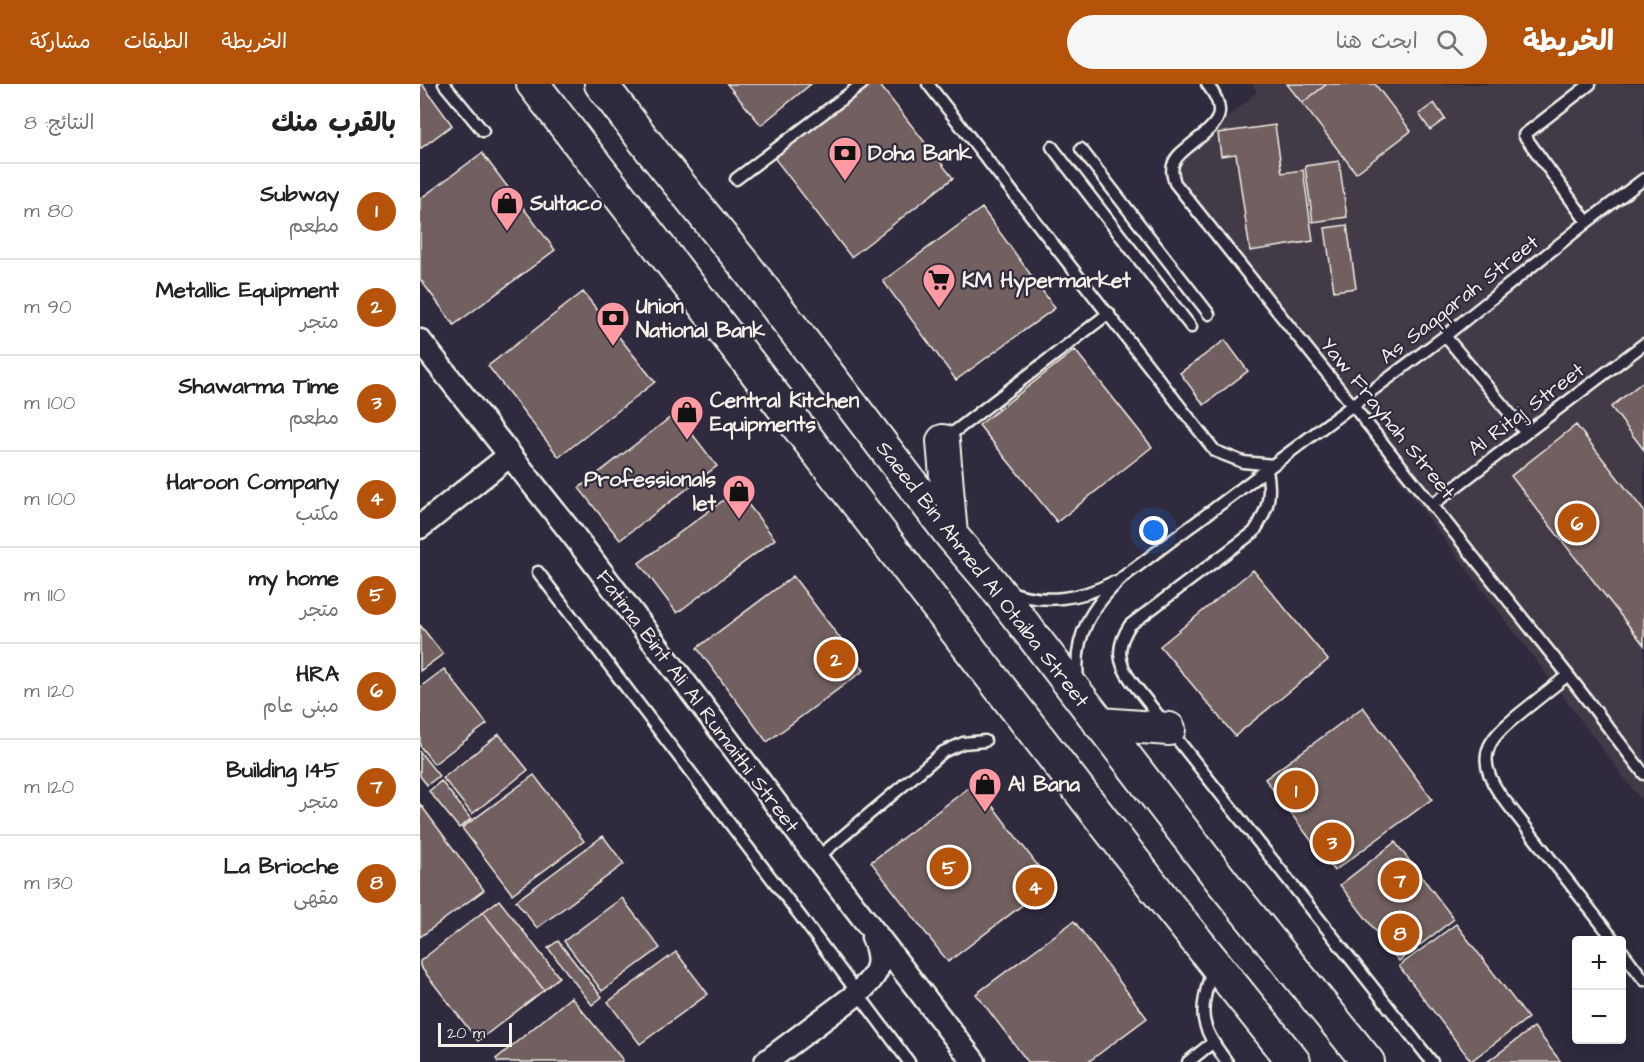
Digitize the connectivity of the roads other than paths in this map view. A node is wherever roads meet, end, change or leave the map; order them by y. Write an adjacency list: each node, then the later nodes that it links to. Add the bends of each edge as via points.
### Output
1 (444, 84): 8 (lane)
2 (533, 84): 40 (main road)
3 (601, 84): 27 (main road, Saeed Bin Ahmed Al Otaiba Street)
4 (862, 84): 11 (lane)
5 (928, 84): 14 (lane)
6 (1207, 84): 20 (lane, Yaw Frayhah Street, via 1219,104 1218,118 1178,156 1172,174 1175,183)
7 (1590, 84): 13 (lane, via 1524,135)
8 (483, 131)
9 (1052, 147): 16 (lane)
10 (1081, 149): 15 (lane)
11 (736, 179)
12 (1644, 179): 13 (lane, As Saqqarah Street)
13 (1587, 222): 17 (lane, As Saqqarah Street)
14 (1109, 314): 22 (lane); 24 (lane, via 1215,451)
15 (1209, 314)
16 (1191, 327)
17 (1445, 336): 20 (lane, As Saqqarah Street); 21 (lane)
18 (420, 341): 23 (street, Fatima Bint Ali Al Rumaithi Street)
19 (1644, 344): 21 (lane, Al Ritaj Street)
20 (1353, 406): 24 (lane, As Saqqarah Street); 25 (lane, Yaw Frayhah Street)
21 (1526, 433): 25 (lane, Al Ritaj Street)
22 (943, 441): 27 (main road)
23 (510, 455): 26 (street); 36 (street, Fatima Bint Ali Al Rumaithi Street)
24 (1270, 467): 29 (lane, As Saqqarah Street); 33 (lane, via 1268,502 1254,532 1130,625 1123,635 1120,660 1124,672)
25 (1432, 505): 31 (lane, Yaw Frayhah Street)
26 (420, 527)
27 (951, 535): 30 (main road, Saeed Bin Ahmed Al Otaiba Street)
28 (538, 573): 42 (lane)
29 (1123, 577): 30 (lane, As Saqqarah Street, via 1099,590 1045,599 1017,594); 32 (lane, As Saqqarah Street, via 1092,611 1082,632 1077,678)
30 (992, 583): 32 (main road, Saeed Bin Ahmed Al Otaiba Street)
31 (1568, 675): 35 (lane, Yaw Frayhah Street); 38 (lane, via 1496,733 1486,763 1499,793)
32 (1091, 713): 33 (main road); 50 (main road, Saeed Bin Ahmed Al Otaiba Street)
33 (1169, 729): 51 (lane)
34 (985, 741): 36 (lane, via 963,743 944,752)
35 (1644, 773)
36 (817, 858): 37 (street, Fatima Bint Ali Al Rumaithi Street)
37 (867, 924): 42 (street, via 879,958 872,980); 46 (street, Fatima Bint Ali Al Rumaithi Street)
38 (1611, 936)
39 (1626, 956): 41 (lane)
40 (1214, 962): 43 (lane, via 1203,1011); 49 (main road)
41 (1644, 981)
42 (858, 993): 44 (street); 45 (lane)
43 (1212, 1043): 47 (lane); 48 (lane)
44 (766, 1062)
45 (909, 1062)
46 (974, 1062)
47 (1188, 1062)
48 (1227, 1062)
49 (1294, 1062)
50 (1368, 1062)
51 (1432, 1062)

